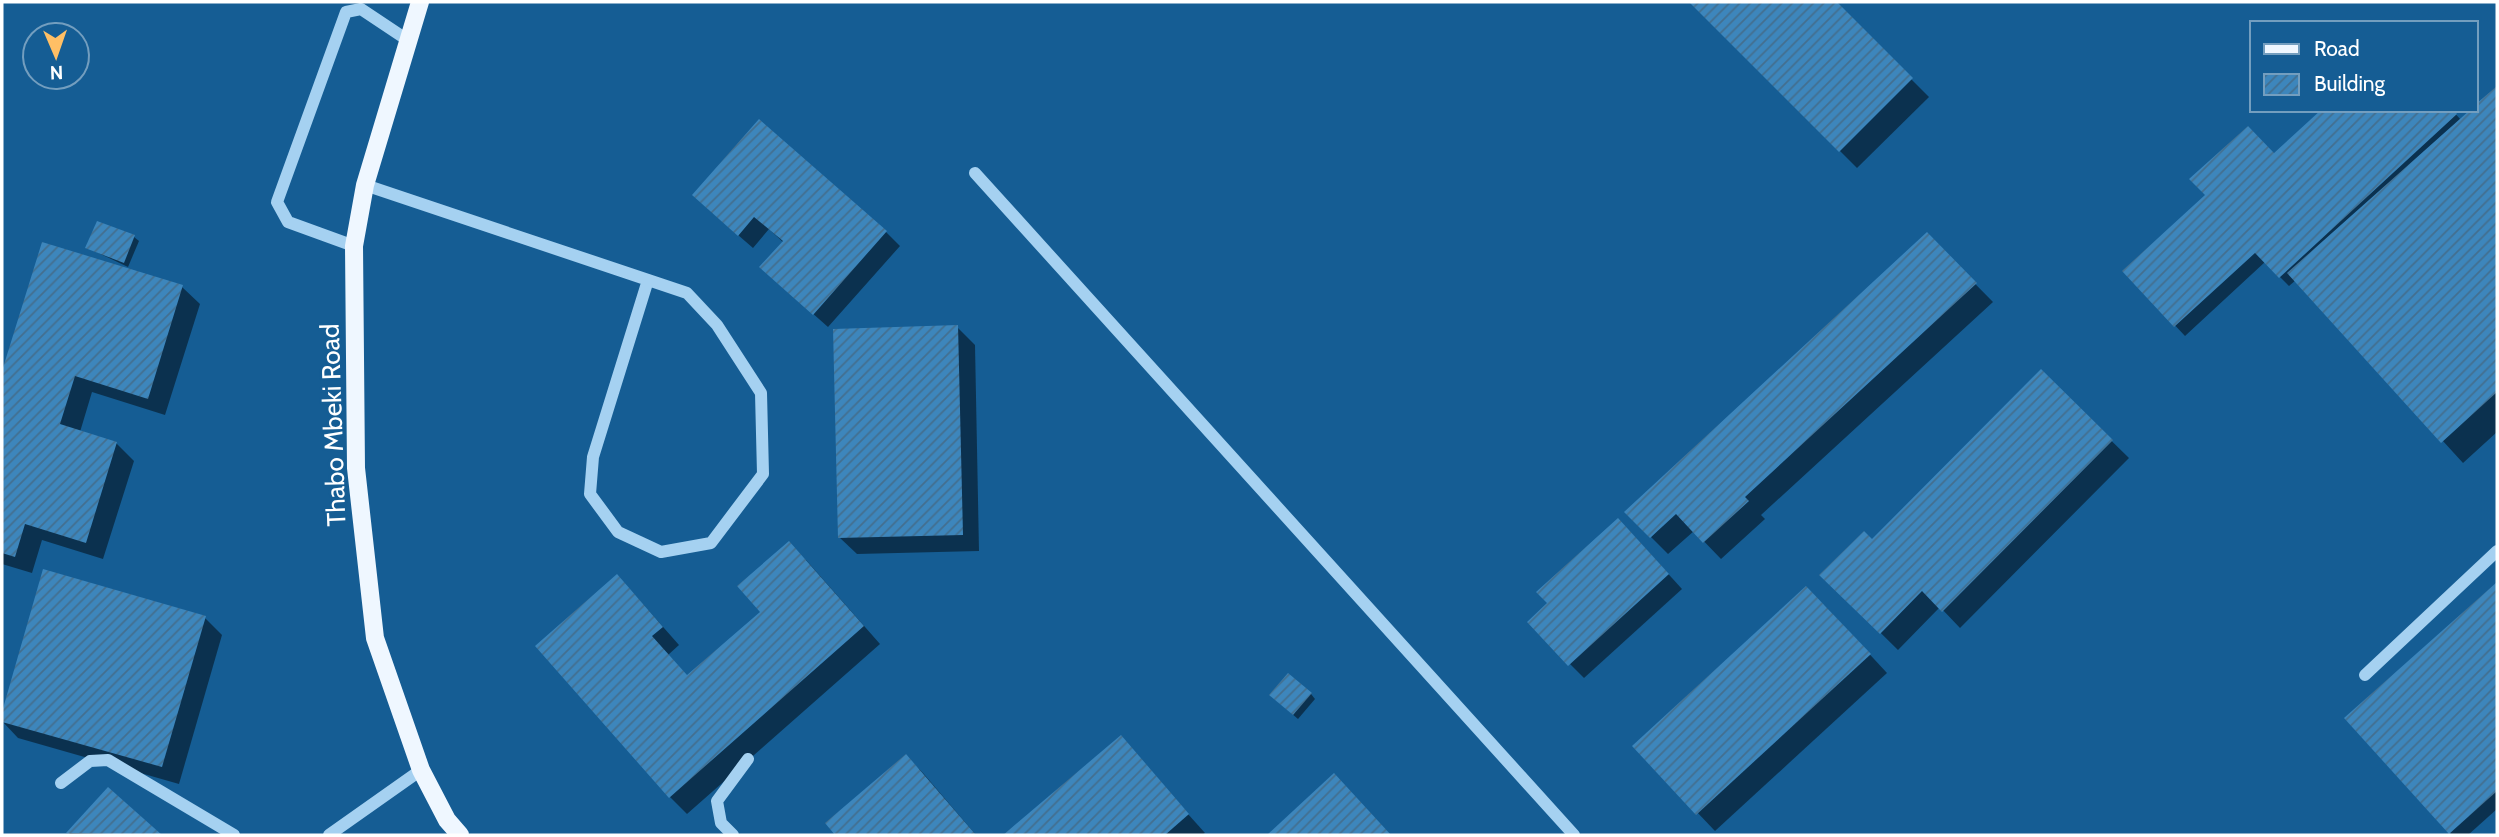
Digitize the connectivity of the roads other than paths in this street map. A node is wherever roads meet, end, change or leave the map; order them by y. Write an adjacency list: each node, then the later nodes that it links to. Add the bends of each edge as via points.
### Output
1 (420, 2): 2 (main road, Thabo Mbeki Road)
2 (407, 39): 4 (main road, Thabo Mbeki Road); 5 (street, via 361,9 345,12 277,202 288,222)
3 (975, 173): 16 (street)
4 (365, 185): 5 (main road, Thabo Mbeki Road); 6 (street)
5 (354, 247): 10 (main road, Thabo Mbeki Road, via 356,468 375,638)
6 (648, 280): 6 (street, via 687,293 717,325 761,393 763,474 712,543 661,552 618,532 590,494 593,457)
7 (2497, 551): 8 (street)
8 (2365, 675)
9 (748, 759): 15 (street, via 717,801 721,823)
10 (421, 770): 13 (street); 14 (main road, Thabo Mbeki Road)
11 (61, 783): 12 (street, via 90,761 108,760)
12 (234, 835)
13 (329, 835)
14 (460, 835)
15 (733, 835)
16 (1574, 835)

